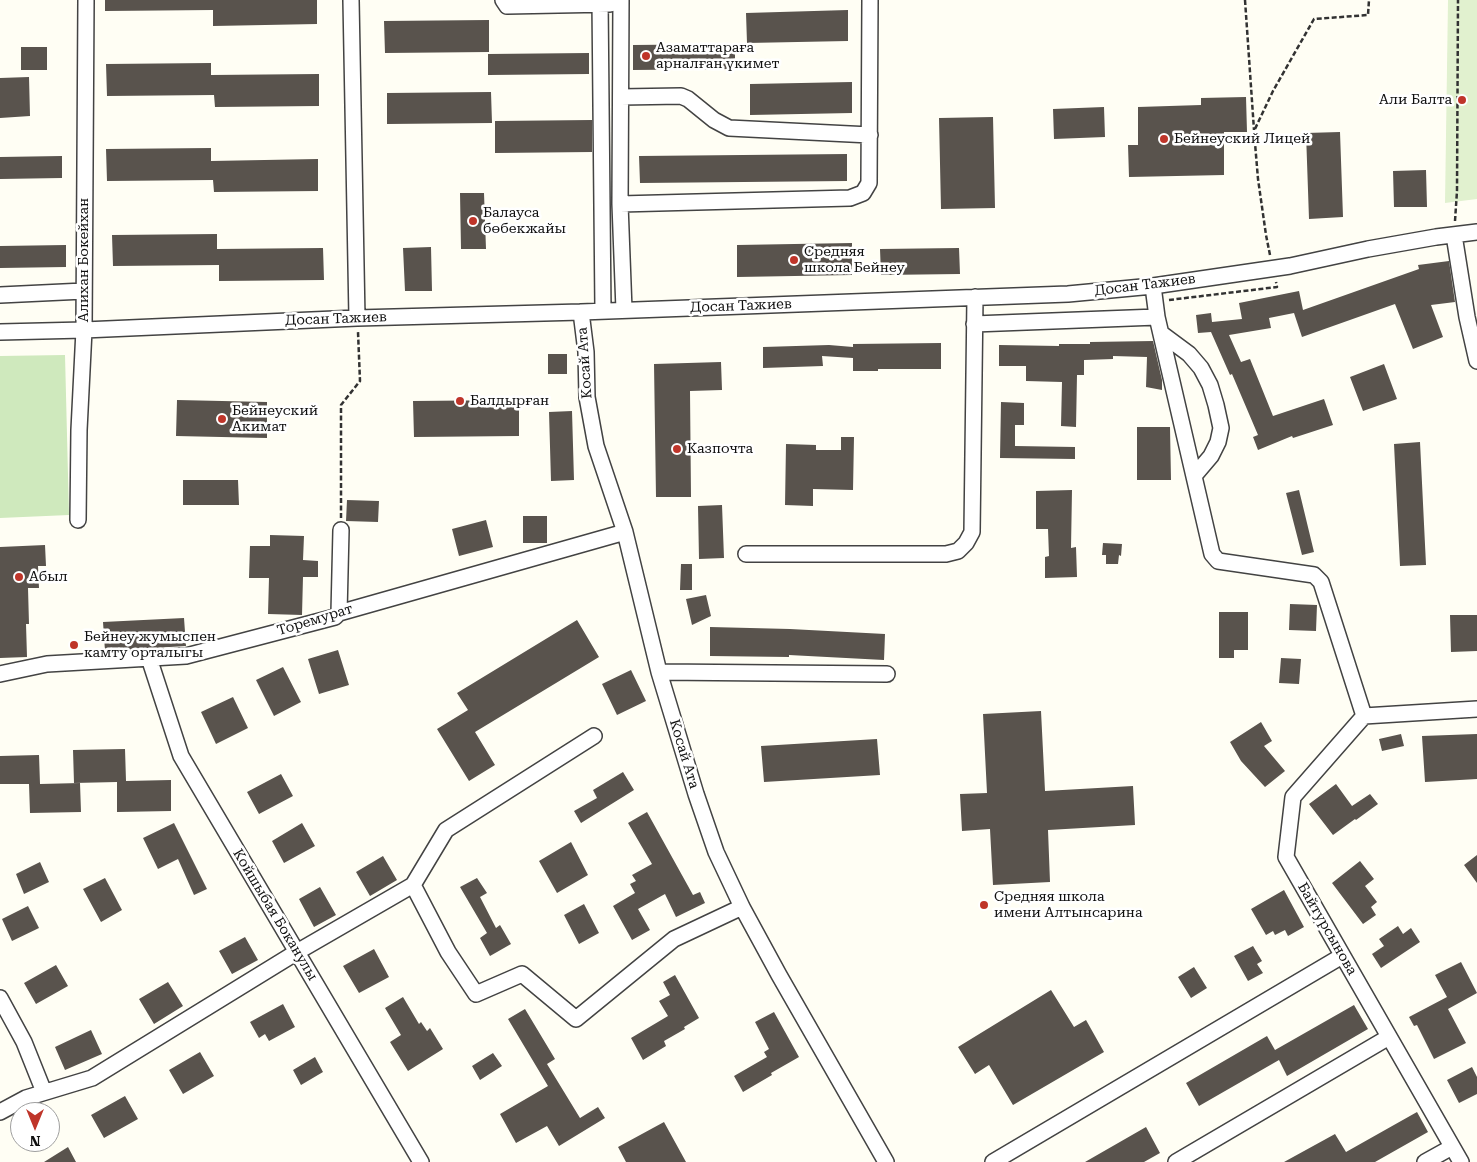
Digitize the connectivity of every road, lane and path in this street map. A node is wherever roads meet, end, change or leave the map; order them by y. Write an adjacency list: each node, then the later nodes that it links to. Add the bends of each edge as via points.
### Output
1 (86, 0): 18 (street, Алихан Бокейхан)
2 (351, 0): 25 (street)
3 (503, 0): 8 (street, via 507,6)
4 (870, 0): 12 (street)
5 (1245, 0): 11 (path)
6 (1369, 0): 11 (path, via 1368,15 1314,19 1273,90)
7 (1458, 0): 15 (path)
8 (600, 2): 9 (street); 23 (street, Косай Ата)
9 (621, 2): 10 (street)
10 (621, 98): 12 (street, via 681,96 730,128); 13 (street)
11 (1254, 131): 16 (path, via 1258,179)
12 (870, 135): 13 (street, via 869,183 863,193 850,198)
13 (620, 204): 21 (street)
14 (1477, 232): 15 (street, Досан Тажиев)
15 (1454, 235): 16 (street, Досан Тажиев); 30 (street)
16 (1273, 268): 17 (street, Досан Тажиев); 22 (path, via 1277,287)
17 (1153, 286): 20 (street, Досан Тажиев, via 1068,294); 22 (street)
18 (84, 291): 19 (street); 27 (street, Алихан Бокейхан)
19 (0, 295)
20 (975, 297): 21 (street, Досан Тажиев); 26 (street)
21 (624, 310): 23 (street, Досан Тажиев)
22 (1156, 310): 26 (street); 29 (street)
23 (603, 311): 24 (street, Досан Тажиев)
24 (580, 312): 25 (street, Досан Тажиев); 34 (street, Косай Ата, via 586,352 587,397 596,446)
25 (357, 318): 27 (street, Досан Тажиев); 33 (path, via 360,381 341,405)
26 (974, 324): 35 (street, via 972,532 962,547 946,554)
27 (84, 330): 28 (street, Досан Тажиев); 32 (street, Алихан Бокейхан)
28 (0, 332)
29 (1162, 334): 31 (street); 31 (street, via 1201,368 1216,405 1221,428 1218,442)
30 (1477, 361)
31 (1194, 476): 42 (street, via 1212,554 1218,561 1314,575 1321,582)
32 (78, 520)
33 (341, 530): 36 (street)
34 (625, 532): 36 (street, Торемурат); 38 (street, Косай Ата)
35 (746, 554)
36 (340, 613): 37 (street, Торемурат, via 335,617 186,656)
37 (149, 658): 39 (street, Торемурат, via 46,664); 46 (street, Койшыбая Боканулы, via 181,756)
38 (659, 672): 40 (street); 45 (street, Косай Ата, via 716,852)
39 (0, 674)
40 (887, 674)
41 (1477, 709): 42 (street)
42 (1364, 716): 47 (street, Байтурсынова, via 1293,797 1286,857)
43 (594, 736): 44 (street, via 446,830)
44 (413, 885): 45 (street, via 448,952 476,994 522,974 576,1019 674,939); 46 (street)
45 (742, 907): 54 (street, Косай Ата)
46 (297, 952): 50 (street, via 92,1078); 53 (street, Койшыбая Боканулы)
47 (1342, 956): 49 (street, Байтурсынова); 55 (street)
48 (0, 998): 50 (street, via 24,1042)
49 (1389, 1037): 52 (street, Байтурсынова); 56 (street)
50 (44, 1092): 51 (street)
51 (0, 1112)
52 (1452, 1147): 57 (street); 58 (street, Байтурсынова)
53 (421, 1162)
54 (886, 1162)
55 (993, 1162)
56 (1176, 1162)
57 (1425, 1162)
58 (1460, 1162)

